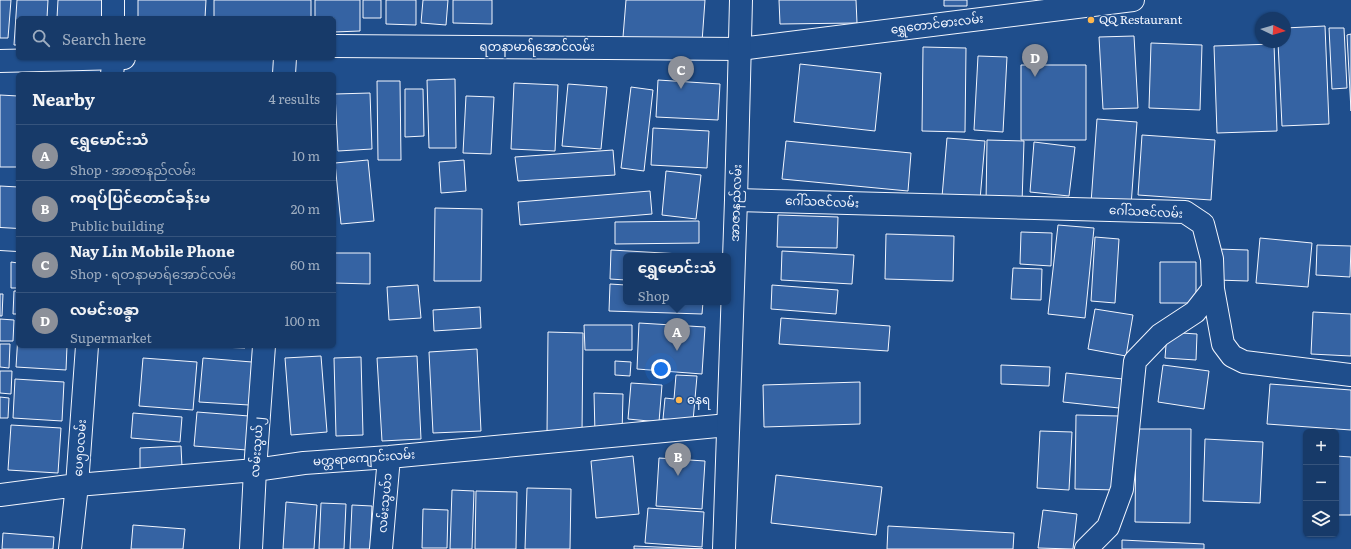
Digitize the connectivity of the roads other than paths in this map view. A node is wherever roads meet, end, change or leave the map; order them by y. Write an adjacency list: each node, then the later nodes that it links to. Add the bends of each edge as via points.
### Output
1 (113, 0): 4 (street)
2 (741, 0): 6 (street, အာဇာနည်လမ်း)
3 (1133, 0): 6 (street, ရွှေတောင်ဓားလမ်း)
4 (113, 16)
5 (336, 46): 6 (street, ရတနာမာရ်အောင်လမ်း)
6 (740, 49): 11 (street, အာဇာနည်လမ်း)
7 (285, 60): 10 (street)
8 (0, 61): 9 (street)
9 (116, 62)
10 (284, 72)
11 (736, 200): 14 (street, ဂေါ်သဇင်လမ်း, via 1185,212 1203,224 1212,260); 18 (street, အာဇာနည်လမ်း)
12 (0, 239): 13 (street)
13 (16, 240)
14 (1213, 289): 17 (street, ဂေါ်သဇင်လမ်း, via 1223,344 1232,356 1244,362); 27 (street, via 1195,312 1160,335 1136,361 1122,489 1108,527)
15 (87, 348): 21 (street, ပေ၅၀လမ်း)
16 (264, 348): 20 (street, လမ်းသွယ်၂)
17 (1351, 375)
18 (728, 425): 19 (street, မတ္တရာကျောင်းလမ်း); 26 (street, အာဇာနည်လမ်း)
19 (389, 457): 20 (street, မတ္တရာကျောင်းလမ်း, via 304,463); 25 (street, လမ်းသွယ်၁)
20 (255, 470): 21 (street, မတ္တရာကျောင်းလမ်း); 24 (street, လမ်းသွယ်၂)
21 (77, 485): 22 (street, မတ္တရာကျောင်းလမ်း); 23 (street, ပေ၅၀လမ်း)
22 (0, 495)
23 (70, 549)
24 (251, 549)
25 (381, 549)
26 (724, 549)
27 (1086, 549)

